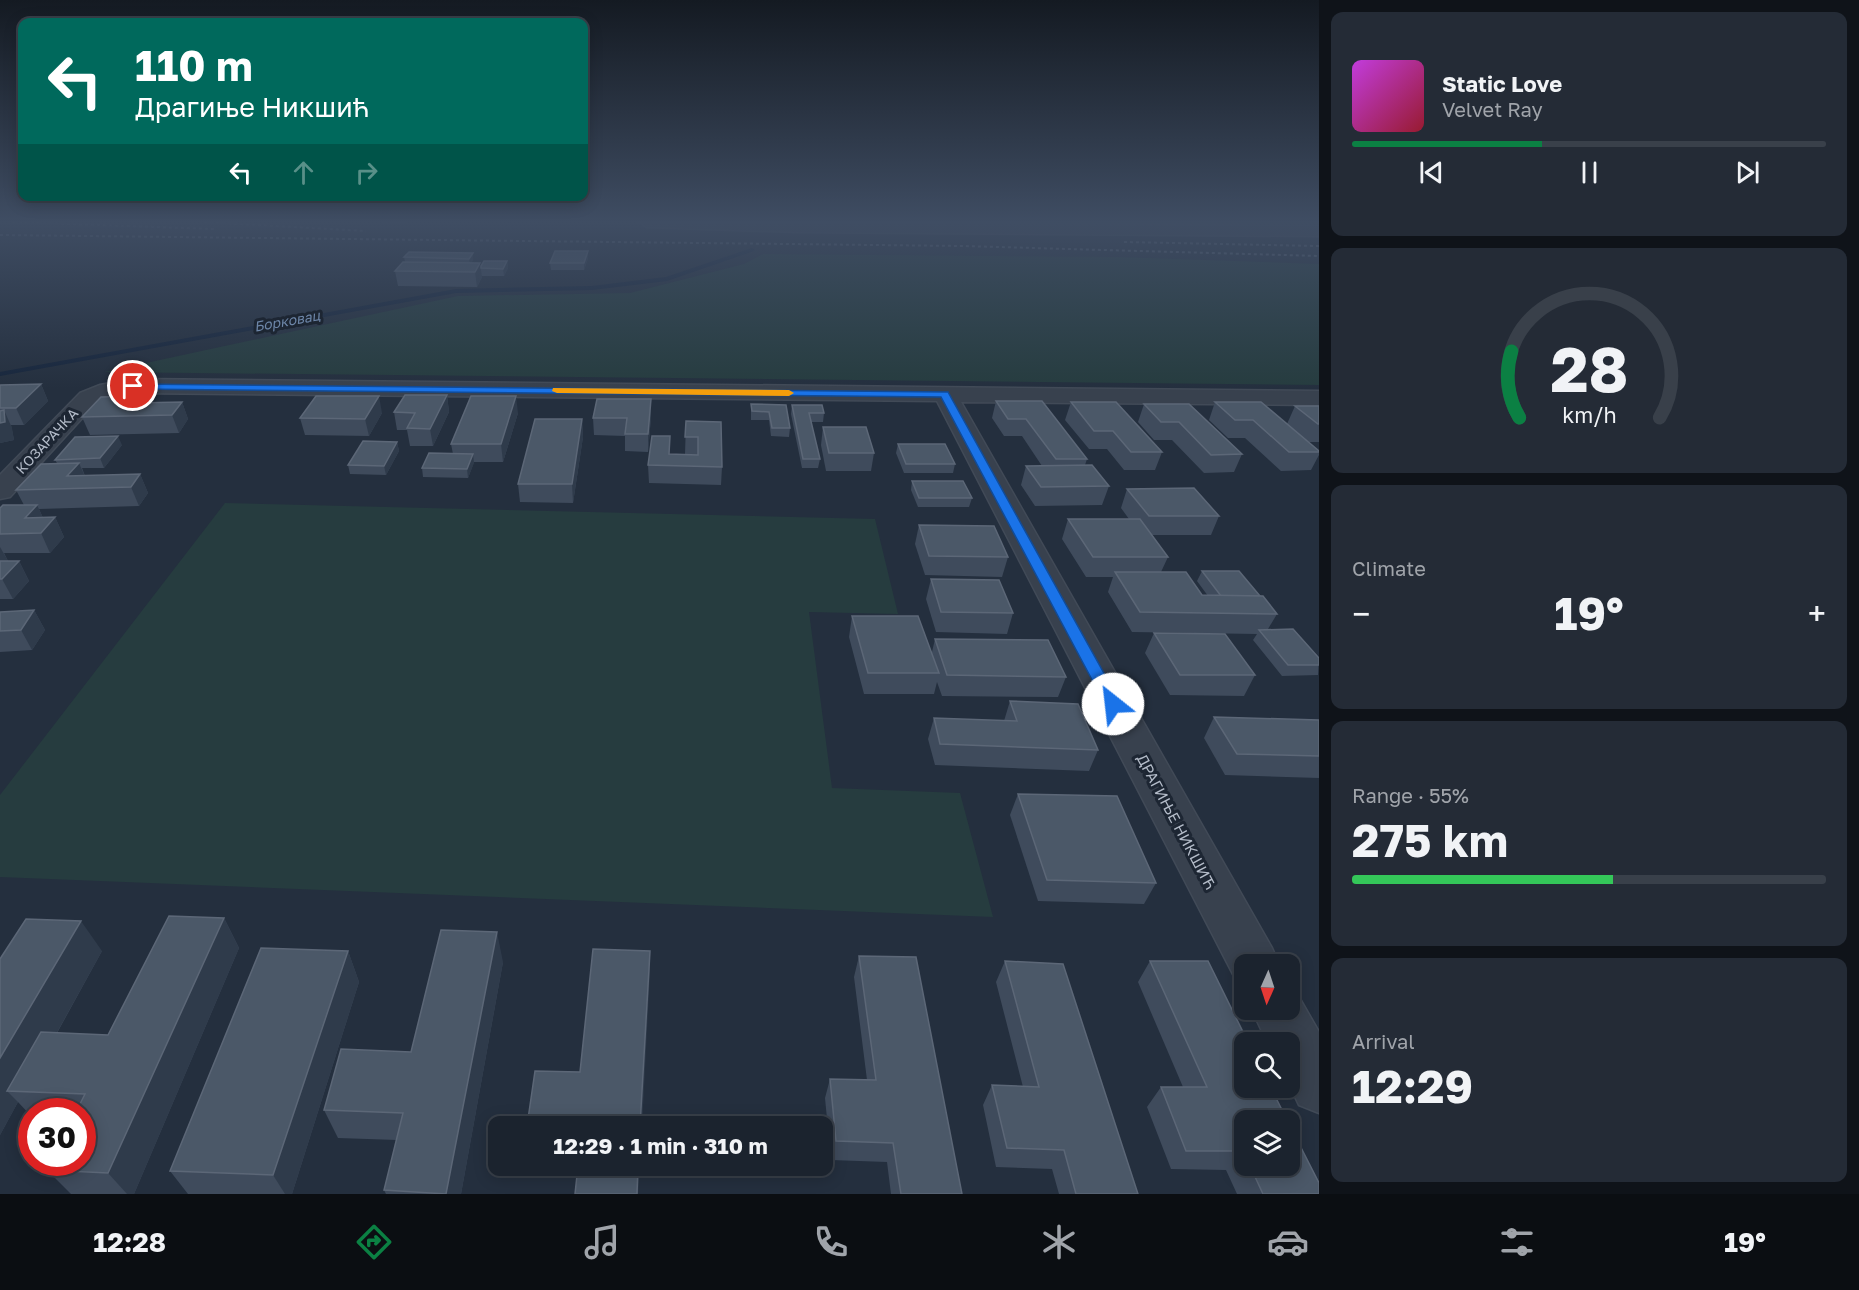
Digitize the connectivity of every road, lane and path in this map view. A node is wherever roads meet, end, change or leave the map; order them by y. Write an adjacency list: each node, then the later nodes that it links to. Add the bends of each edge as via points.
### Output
1 (945, 394): 2 (street); 3 (street, КОЗАРАЧКА, via 133,386 96,393 82,404); 4 (street, ДРАГИЊЕ НИКШИЋ)
2 (1319, 398)
3 (0, 491)
4 (1249, 954)
5 (1283, 1020): 6 (street)
6 (1319, 1085)

